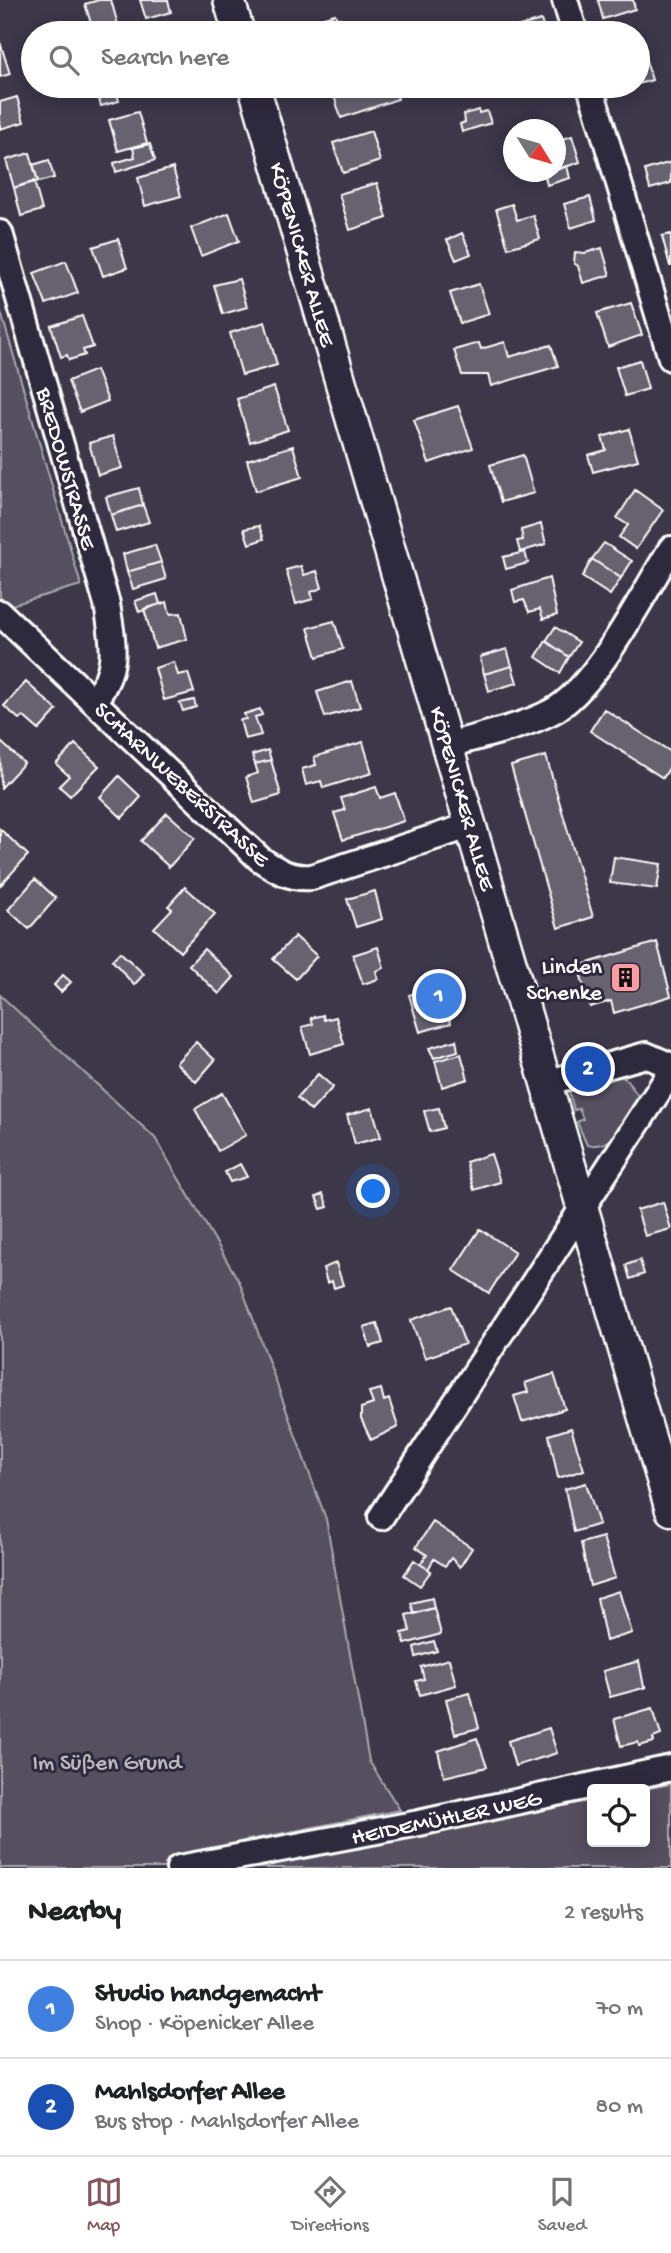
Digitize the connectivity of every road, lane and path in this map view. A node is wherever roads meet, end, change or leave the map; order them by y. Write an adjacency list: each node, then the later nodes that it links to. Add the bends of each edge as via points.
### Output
1 (229, 0): 3 (street)
2 (565, 0): 4 (street)
3 (235, 21)
4 (571, 21)
5 (258, 98): 12 (street, KÖPENICKER ALLEE)
6 (594, 98): 8 (street)
7 (0, 233): 11 (street, BREDOWSTRASSE, via 107,604 115,653 107,683)
8 (671, 358)
9 (671, 549): 12 (street, via 593,673 566,702 542,716)
10 (0, 613): 11 (street, SCHARNWEBERSTRASSE)
11 (95, 700): 13 (street, SCHARNWEBERSTRASSE, via 260,859 296,878 312,877)
12 (449, 745): 13 (street, KÖPENICKER ALLEE)
13 (472, 825): 16 (street, KÖPENICKER ALLEE)
14 (671, 1066): 16 (street, via 646,1055)
15 (671, 1072): 17 (street)
16 (546, 1083): 17 (street, KÖPENICKER ALLEE)
17 (584, 1209): 18 (street, KÖPENICKER ALLEE); 19 (street)
18 (671, 1508)
19 (381, 1517)
20 (671, 1769): 21 (street, HEIDEMÜHLER WEG)
21 (179, 1868)

